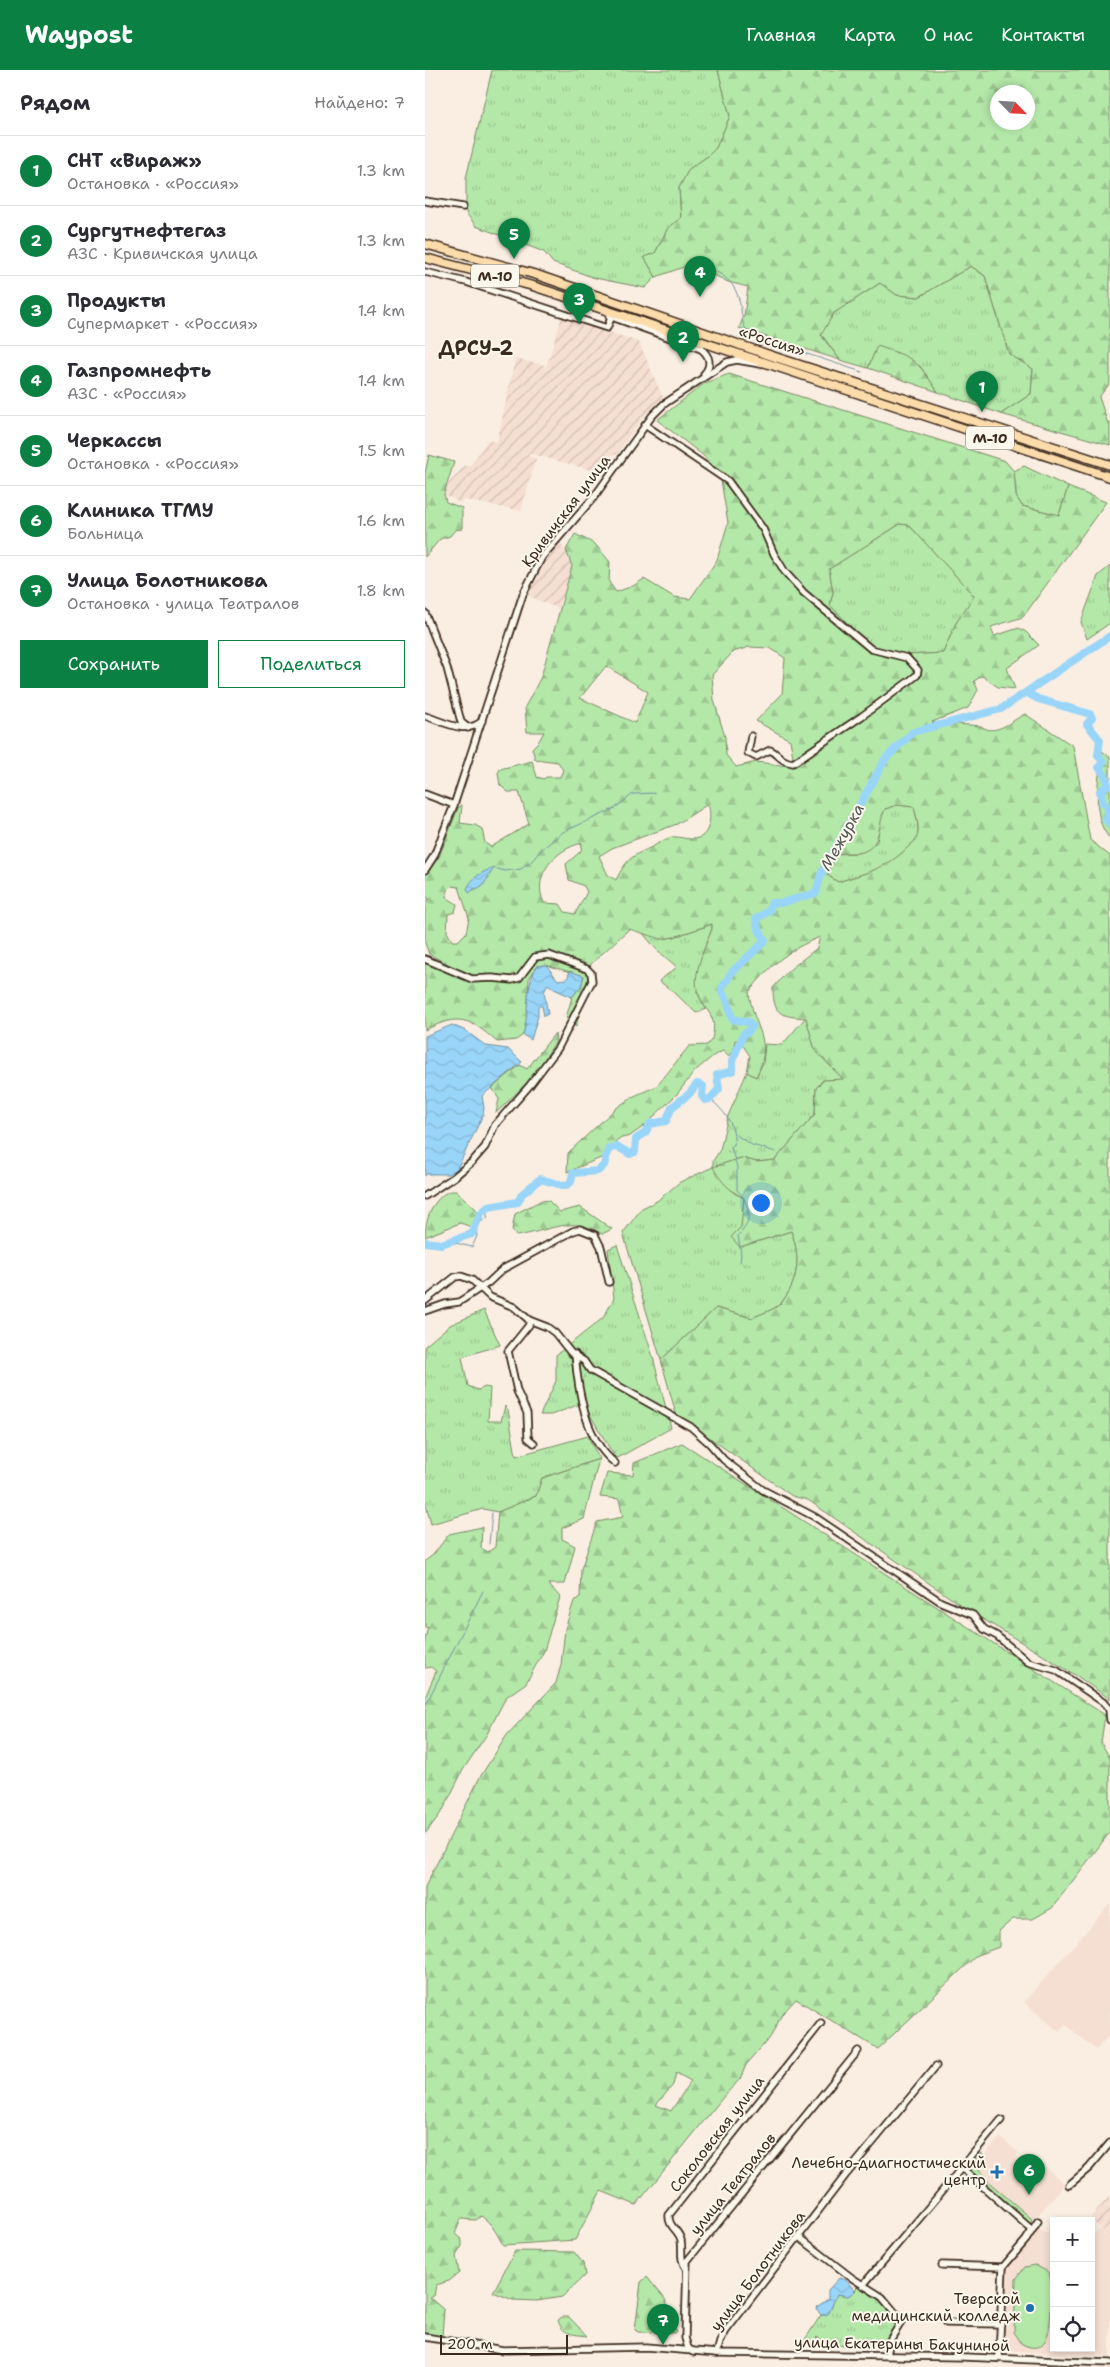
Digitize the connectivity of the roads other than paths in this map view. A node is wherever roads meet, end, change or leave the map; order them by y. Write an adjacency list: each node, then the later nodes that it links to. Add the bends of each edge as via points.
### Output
1 (425, 201): 2 (street)
2 (463, 207)
3 (425, 244): 11 (highway, «Россия» / М-10, via 537,276 784,360)
4 (425, 258): 6 (highway, «Россия» / М-10, via 533,286)
5 (425, 272): 7 (street, via 607,328)
6 (603, 310): 7 (street); 8 (highway, «Россия» / М-10)
7 (611, 318): 9 (street, via 703,350 709,364)
8 (772, 366): 9 (street, Кривичская улица, via 731,361); 12 (highway, «Россия» / М-10)
9 (700, 380): 10 (street, Кривичская улица, via 664,404)
10 (645, 425): 15 (street, Кривичская улица, via 594,497 534,570 523,594); 17 (street, via 727,481 763,529 785,572 804,593 871,649 907,658 918,670 912,679 793,763 784,762 770,750 756,757 748,753)
11 (1110, 464)
12 (1110, 477)
13 (425, 614): 16 (street, via 447,668 461,722)
14 (425, 716): 16 (street)
15 (482, 721): 16 (street); 19 (street, Кривичская улица)
16 (468, 728)
17 (751, 736)
18 (425, 794): 19 (street)
19 (454, 805): 20 (street, Кривичская улица, via 434,856)
20 (425, 870)
21 (425, 959): 22 (street, via 472,979 512,980 519,978 535,957 549,955 587,969 592,981 558,1048 495,1125 485,1147 454,1177)
22 (425, 1196)
23 (609, 1282): 24 (street, via 595,1234 580,1229 503,1269)
24 (480, 1287): 25 (street, via 466,1278 455,1277); 26 (street, via 459,1302); 27 (street, via 490,1297 514,1307)
25 (425, 1302)
26 (425, 1311)
27 (529, 1320): 28 (street, via 547,1327); 29 (street, via 529,1325 508,1351 517,1391 527,1413 528,1438)
28 (575, 1354): 30 (street, via 577,1380 595,1440 606,1457); 31 (street, via 600,1377 691,1427 724,1460 763,1490 815,1517 941,1602 973,1615 984,1630 997,1636 1028,1662 1056,1670 1103,1702 1109,1708)
29 (534, 1443)
30 (615, 1463)
31 (1110, 1720)
32 (821, 2023): 44 (street, Соколовская улица, via 669,2215 671,2225 681,2239 681,2259)
33 (858, 2051): 44 (street, улица Театралов, via 687,2261)
34 (936, 2066): 41 (street, улица Болотникова)
35 (1001, 2120): 37 (street)
36 (1110, 2142): 38 (street, via 1089,2168)
37 (963, 2169): 40 (street); 45 (street)
38 (1069, 2185)
39 (1038, 2221): 40 (street)
40 (1031, 2229): 43 (street)
41 (799, 2237): 45 (street); 50 (street, улица Болотникова, via 726,2331)
42 (942, 2265): 43 (street)
43 (1003, 2267): 47 (street)
44 (687, 2269): 49 (street, улица Театралов, via 685,2338)
45 (863, 2285): 51 (street, via 887,2302 901,2321 890,2340)
46 (945, 2323): 47 (street)
47 (1001, 2324): 52 (street)
48 (425, 2337): 49 (street, улица Екатерины Бакуниной, via 503,2350 646,2347)
49 (693, 2352): 50 (street, улица Екатерины Бакуниной)
50 (717, 2353): 51 (street, улица Екатерины Бакуниной)
51 (887, 2356): 52 (street, улица Екатерины Бакуниной)
52 (999, 2358): 53 (street, улица Екатерины Бакуниной)
53 (1110, 2363)

